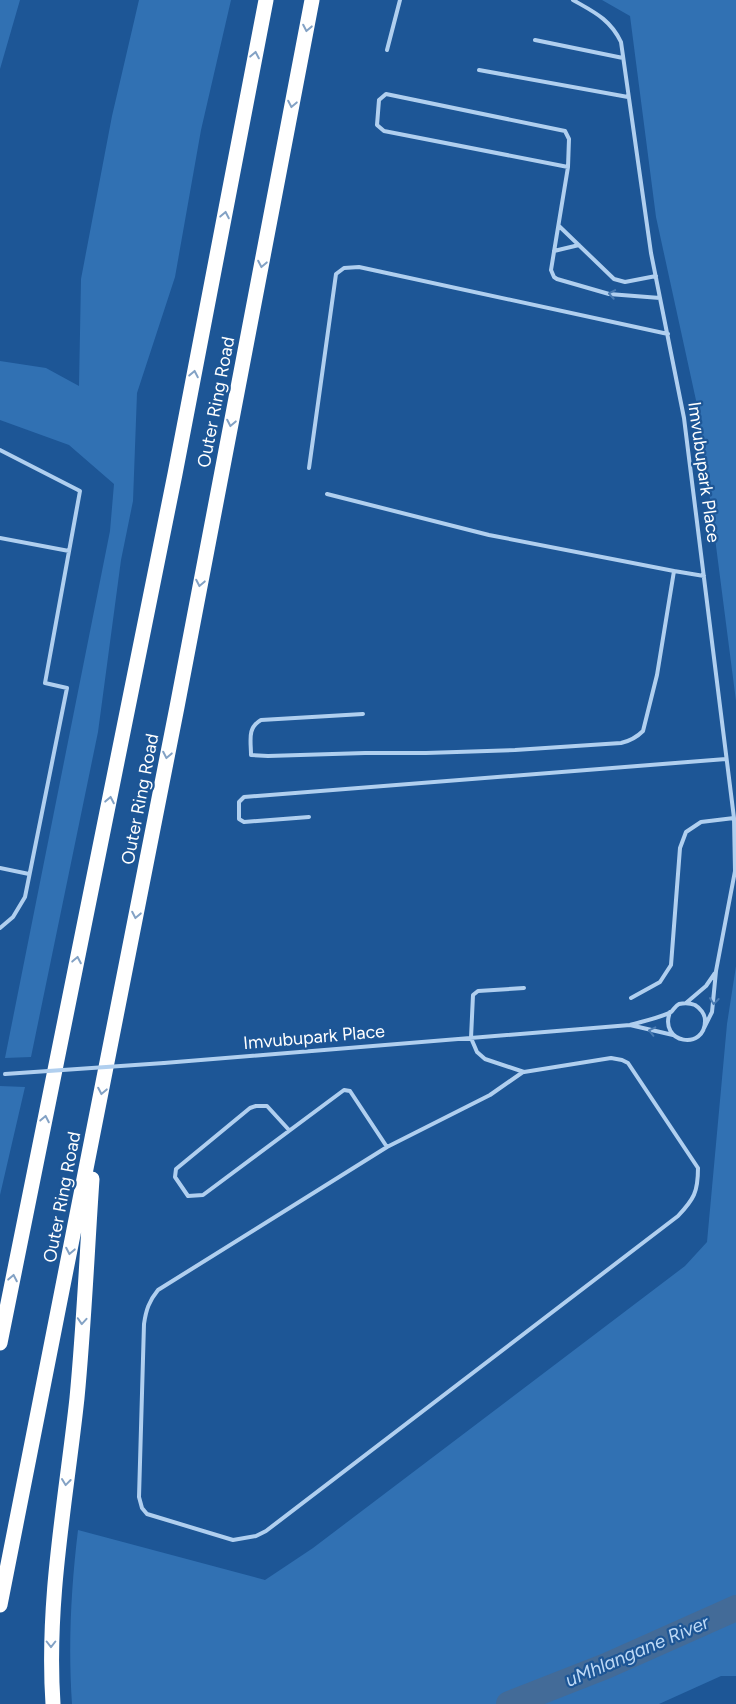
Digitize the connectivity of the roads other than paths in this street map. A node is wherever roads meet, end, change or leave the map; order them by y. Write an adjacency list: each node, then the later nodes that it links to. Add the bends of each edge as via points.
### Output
1 (266, 0): 45 (highway, Outer Ring Road, one-way to 1, via 175,474)
2 (312, 0): 42 (highway, Outer Ring Road, one-way to 42)
3 (400, 0): 6 (lane)
4 (573, 0): 7 (lane, Imvubupark Place, via 612,26 621,42)
5 (534, 40): 7 (lane)
6 (387, 50)
7 (623, 58): 9 (lane, Imvubupark Place)
8 (479, 70): 9 (lane)
9 (628, 97): 14 (lane, Imvubupark Place)
10 (568, 167): 10 (lane, via 569,136 565,131 386,94 379,100 377,125 384,131); 11 (lane)
11 (559, 226): 12 (lane); 13 (lane)
12 (579, 245): 13 (lane); 14 (lane, via 614,279 625,282)
13 (554, 251): 15 (lane, one-way to 13, via 608,294 557,279 551,270)
14 (656, 276): 15 (lane, Imvubupark Place)
15 (660, 298): 16 (lane, Imvubupark Place)
16 (668, 334): 18 (lane, via 359,267 344,268 336,274); 23 (lane, Imvubupark Place, via 684,418)
17 (0, 450): 21 (lane, via 80,491)
18 (309, 468)
19 (327, 494): 22 (lane, via 489,535)
20 (0, 538): 21 (lane)
21 (69, 551): 29 (lane, via 45,683 67,688)
22 (674, 571): 23 (lane); 24 (lane, via 657,675 645,722 642,732 630,741 426,754 251,755 251,729 261,720)
23 (704, 576): 25 (lane, Imvubupark Place)
24 (363, 714)
25 (726, 759): 26 (lane, via 254,796 244,797 239,802 239,819 244,822); 27 (lane, Imvubupark Place)
26 (309, 817)
27 (734, 818): 31 (lane, Imvubupark Place, via 735,871); 33 (lane, via 701,822 686,832 680,848 672,965 660,982)
28 (0, 868): 29 (lane)
29 (29, 874): 30 (lane, via 25,897 13,917)
30 (0, 928)
31 (716, 971): 34 (lane, Imvubupark Place, via 706,986); 37 (lane, Imvubupark Place, one-way to 37, via 712,1012)
32 (524, 988): 39 (lane, via 475,993 472,998)
33 (631, 998)
34 (686, 1003): 35 (lane, Imvubupark Place); 37 (lane, via 702,1011)
35 (670, 1012): 36 (lane, Imvubupark Place); 38 (lane, via 668,1024)
36 (630, 1025): 38 (lane, Imvubupark Place, one-way to 36); 39 (lane, Imvubupark Place)
37 (704, 1028): 38 (lane, Imvubupark Place, via 690,1040)
38 (673, 1035)
39 (471, 1038): 40 (lane, via 477,1052 485,1059); 41 (lane, Imvubupark Place, bridge)
40 (524, 1072): 44 (lane, via 490,1095); 44 (lane, via 611,1058 628,1063 698,1168 696,1193 691,1202 678,1216 266,1531 233,1540 147,1514 139,1497 144,1324 151,1299 158,1290)
41 (3, 1074)
42 (97, 1115): 46 (highway, Outer Ring Road, one-way to 46); 47 (highway, one-way to 47, via 77,1397 55,1571 51,1636)
43 (289, 1130): 43 (lane, via 267,1106 250,1108 176,1169 175,1177 188,1196 203,1195); 44 (lane, via 341,1091 347,1090)
44 (387, 1147)
45 (0, 1343)
46 (0, 1605)
47 (53, 1704)

